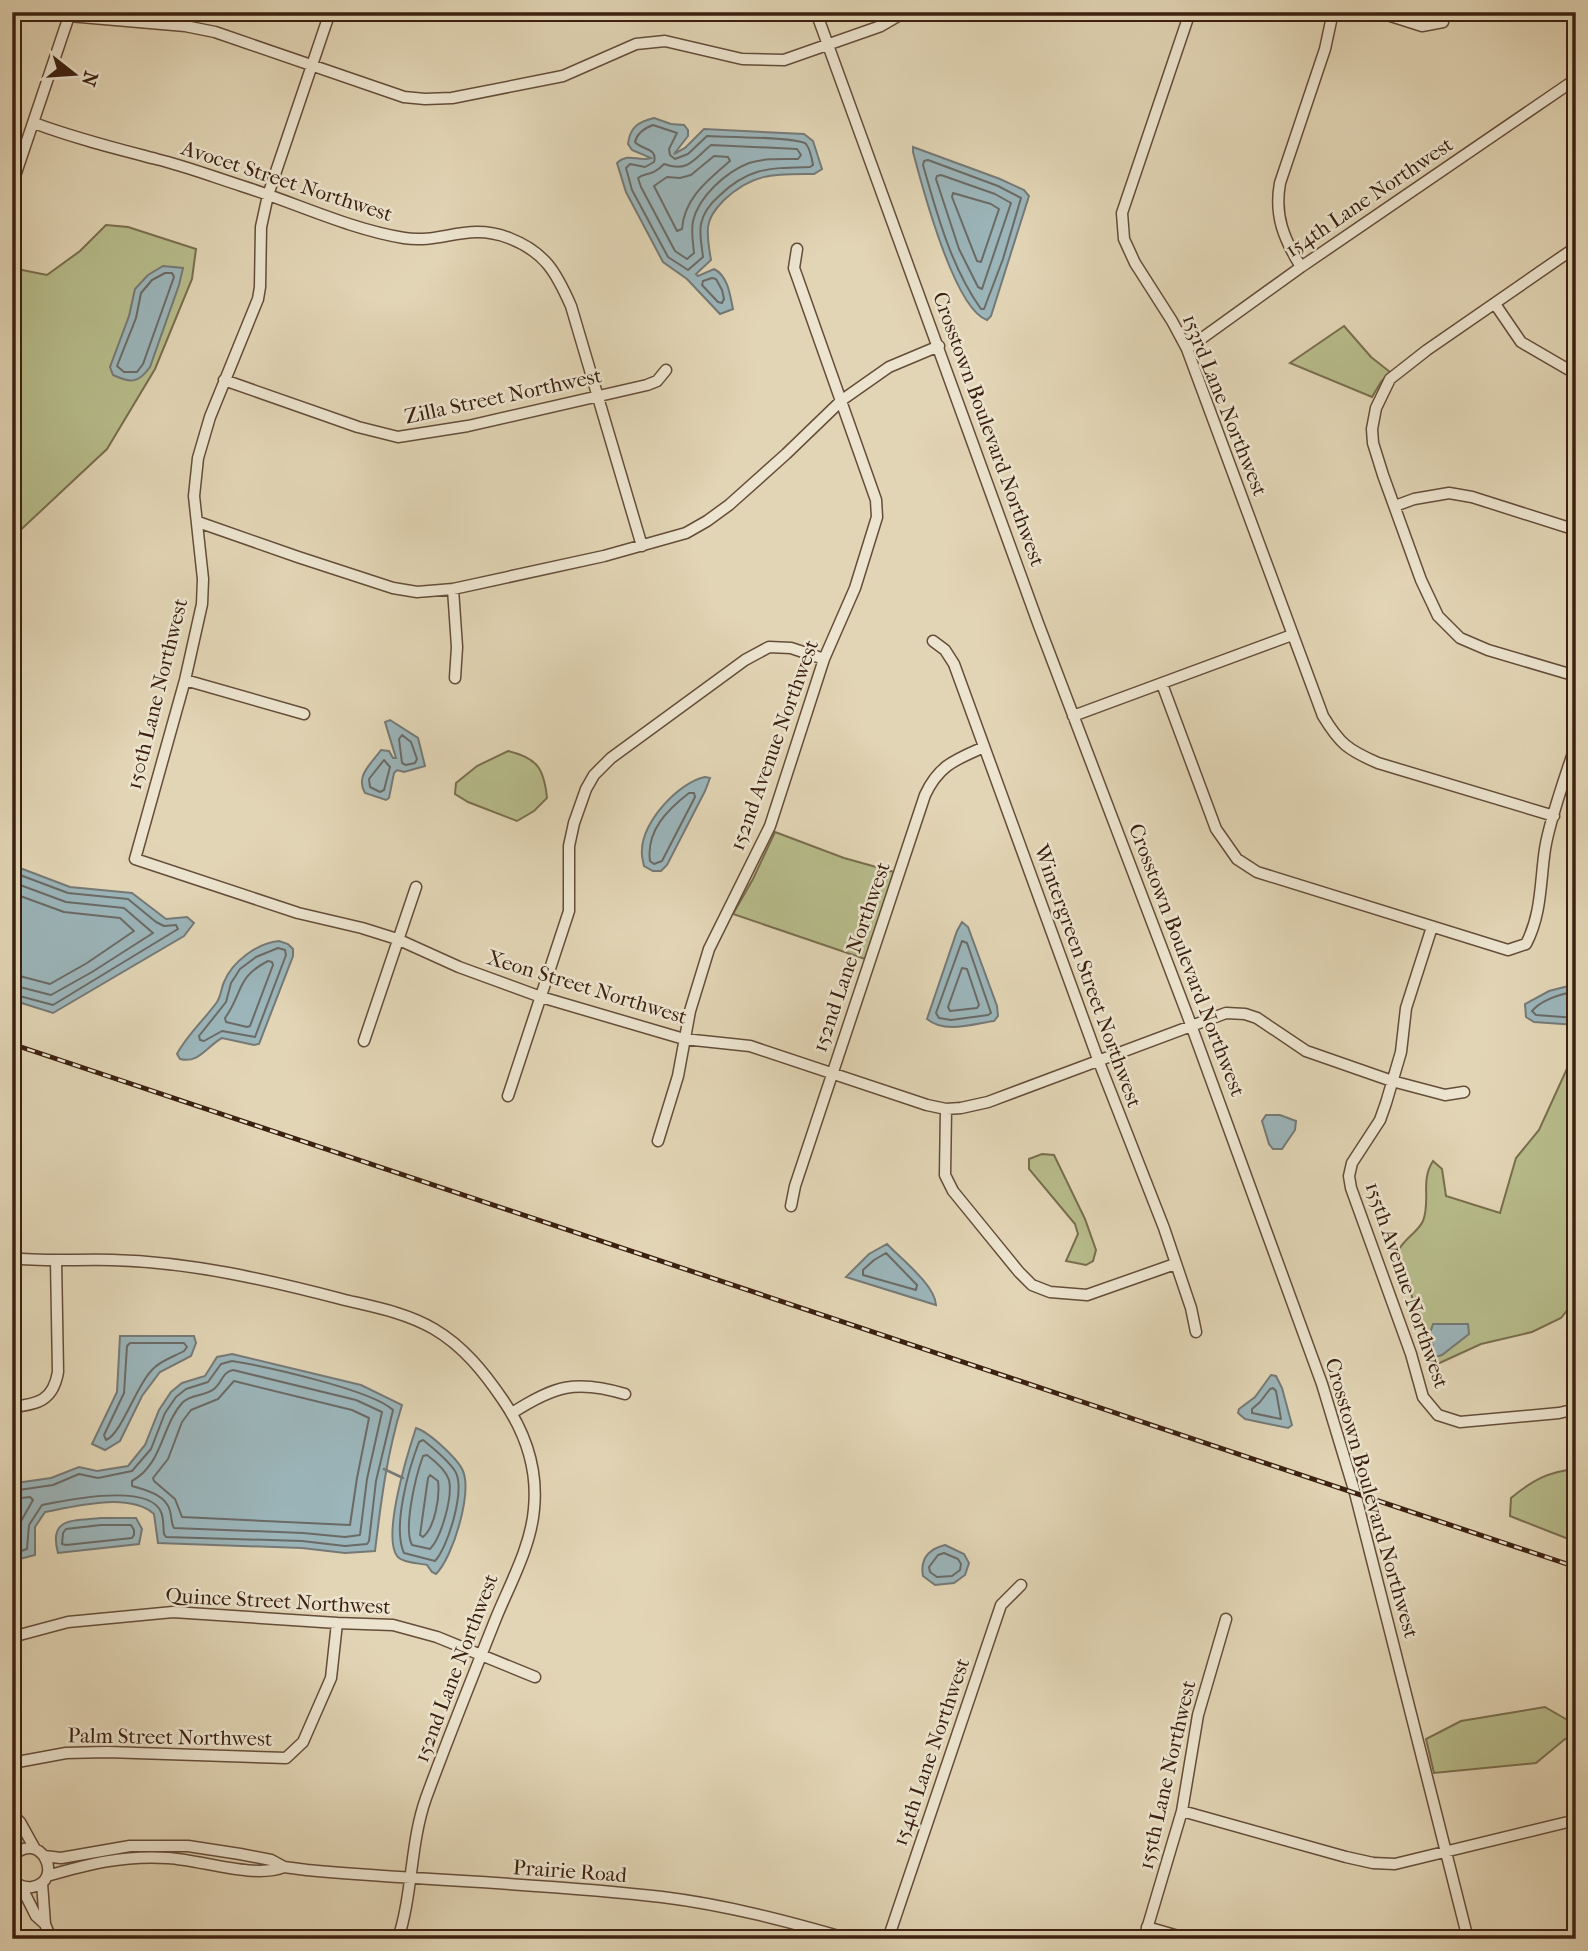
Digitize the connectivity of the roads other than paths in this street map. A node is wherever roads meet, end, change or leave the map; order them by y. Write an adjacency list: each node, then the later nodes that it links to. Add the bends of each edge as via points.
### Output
1 (330, 12): 10 (street, 150th Lane Northwest)
2 (816, 12): 9 (street, Crosstown Boulevard Northwest)
3 (905, 12): 9 (street)
4 (1190, 12): 20 (street, 153rd Lane Northwest, via 1122,213 1124,239 1135,263)
5 (1333, 12): 17 (street, via 1277,201 1286,242)
6 (1378, 12): 8 (street, via 1422,26)
7 (63, 14): 10 (street, via 195,28); 12 (street)
8 (1443, 22)
9 (828, 45): 10 (street, via 784,60 757,61 665,41 636,44 563,76 425,99 404,97); 19 (street, Crosstown Boulevard Northwest)
10 (313, 64): 14 (street, 150th Lane Northwest)
11 (1576, 79): 17 (street, 154th Lane Northwest)
12 (34, 123): 13 (street); 14 (street, Avocet Street Northwest)
13 (12, 185)
14 (268, 195): 23 (street, 150th Lane Northwest, via 261,227 258,299); 24 (street, Avocet Street Northwest, via 407,239 479,231 530,248 554,271 562,286)
15 (1576, 247): 18 (street)
16 (797, 249): 25 (street, via 794,268)
17 (1301, 267): 20 (street, 154th Lane Northwest)
18 (1495, 304): 22 (street, via 1521,342); 26 (street, via 1427,350 1385,387 1376,408 1373,443)
19 (939, 345): 25 (street, via 889,367); 39 (street, Crosstown Boulevard Northwest)
20 (1187, 349): 31 (street, 153rd Lane Northwest)
21 (666, 370): 24 (street, Zilla Street Northwest, via 648,385)
22 (1576, 374)
23 (224, 380): 24 (street, Zilla Street Northwest, via 398,437); 27 (street, 150th Lane Northwest, via 198,458 194,496)
24 (598, 397): 29 (street)
25 (842, 400): 29 (street, via 729,505 686,533); 33 (street, 152nd Avenue Northwest, via 876,500 877,517 855,588)
26 (1395, 506): 28 (street, via 1449,493); 34 (street, via 1438,616 1460,638)
27 (198, 522): 30 (street, via 393,588 417,592); 36 (street, 150th Lane Northwest, via 202,604)
28 (1576, 530)
29 (642, 546): 30 (street)
30 (453, 589): 35 (street)
31 (1292, 635): 37 (street); 42 (street, 153rd Lane Northwest, via 1323,716 1352,752)
32 (933, 640): 41 (street, Wintergreen Street Northwest, via 954,664)
33 (824, 659): 47 (street, via 791,648 769,647 611,758 594,775 574,823 569,846 569,911); 49 (street, 152nd Avenue Northwest, via 770,826 709,949)
34 (1576, 676)
35 (455, 678)
36 (185, 680): 38 (street); 43 (street, 150th Lane Northwest)
37 (1162, 684): 39 (street); 45 (street, via 1216,829 1237,859 1257,872)
38 (304, 714)
39 (1073, 716): 48 (street, Crosstown Boulevard Northwest)
40 (1576, 744): 42 (street)
41 (984, 747): 51 (street, Wintergreen Street Northwest); 52 (street, 152nd Lane Northwest, via 955,760 932,780)
42 (1554, 816): 45 (street, via 1545,846 1542,895 1526,944 1507,950)
43 (135, 859): 46 (street, Xeon Street Northwest, via 298,913)
44 (416, 887): 46 (street)
45 (1432, 927): 53 (street, 155th Avenue Northwest, via 1406,1008)
46 (397, 939): 47 (street, Xeon Street Northwest); 50 (street)
47 (541, 997): 49 (street, Xeon Street Northwest); 55 (street)
48 (1191, 1025): 51 (street, Xeon Street Northwest); 53 (street, Xeon Street Northwest, via 1226,1013 1245,1014 1306,1051); 79 (street, Crosstown Boulevard Northwest, via 1336,1427)
49 (684, 1039): 52 (street, Xeon Street Northwest, via 750,1046); 57 (street, 152nd Avenue Northwest)
50 (364, 1041)
51 (1099, 1062): 56 (street, Xeon Street Northwest, via 977,1106); 61 (street, Wintergreen Street Northwest)
52 (832, 1075): 56 (street, Xeon Street Northwest); 58 (street, 152nd Lane Northwest)
53 (1392, 1081): 54 (street, Xeon Street Northwest, via 1446,1096); 65 (street, 155th Avenue Northwest, via 1380,1120 1352,1163 1349,1176 1423,1397 1438,1415 1460,1422)
54 (1464, 1092)
55 (508, 1096)
56 (946, 1109): 61 (street, via 945,1175 953,1191 1032,1285 1049,1292 1087,1295)
57 (658, 1141)
58 (792, 1206)
59 (12, 1258): 60 (street, 152nd Lane Northwest)
60 (56, 1260): 64 (street, via 55,1386 45,1399); 66 (street, 152nd Lane Northwest, via 112,1260 238,1274 405,1315 462,1350)
61 (1175, 1264): 62 (street, Wintergreen Street Northwest)
62 (1196, 1332)
63 (625, 1394): 66 (street, via 574,1386 546,1392)
64 (12, 1408)
65 (1576, 1409)
66 (512, 1413): 71 (street, 152nd Lane Northwest, via 530,1453 534,1510)
67 (1021, 1585): 91 (street, 154th Lane Northwest, via 1000,1605)
68 (1226, 1619): 74 (street, 155th Lane Northwest, via 1198,1715)
69 (337, 1623): 70 (street, Quince Street Northwest, via 173,1612 68,1622); 71 (street, Quince Street Northwest, via 414,1629); 73 (street, Palm Street Northwest, via 331,1678 303,1742 286,1758 107,1752 66,1753)
70 (12, 1637)
71 (481, 1656): 72 (street, Quince Street Northwest); 82 (street, 152nd Lane Northwest, via 425,1802)
72 (535, 1678)
73 (12, 1763)
74 (1182, 1811): 79 (street, via 1373,1863 1395,1864); 86 (street, 155th Lane Northwest)
75 (12, 1814): 78 (street)
76 (1576, 1820): 79 (street)
77 (12, 1826): 80 (street, via 16,1836)
78 (40, 1852): 80 (street, Prairie Road, via 24,1848); 81 (street, Prairie Road, via 61,1858 130,1846 188,1846 257,1857); 83 (street, via 48,1865)
79 (1447, 1852): 93 (street, Crosstown Boulevard Northwest)
80 (13, 1855)
81 (284, 1867): 82 (street, Prairie Road); 83 (street, Prairie Road, via 266,1871 170,1858 120,1858)
82 (411, 1878): 89 (street, 152nd Lane Northwest); 90 (street, Prairie Road, via 661,1897 769,1917)
83 (44, 1879): 84 (street, Prairie Road, via 34,1887); 85 (street)
84 (15, 1882): 85 (street)
85 (45, 1924): 88 (street)
86 (1147, 1927): 87 (street); 92 (street, 155th Lane Northwest)
87 (1185, 1938)
88 (51, 1939)
89 (398, 1939)
90 (849, 1939)
91 (888, 1939)
92 (1143, 1939)
93 (1468, 1939)

